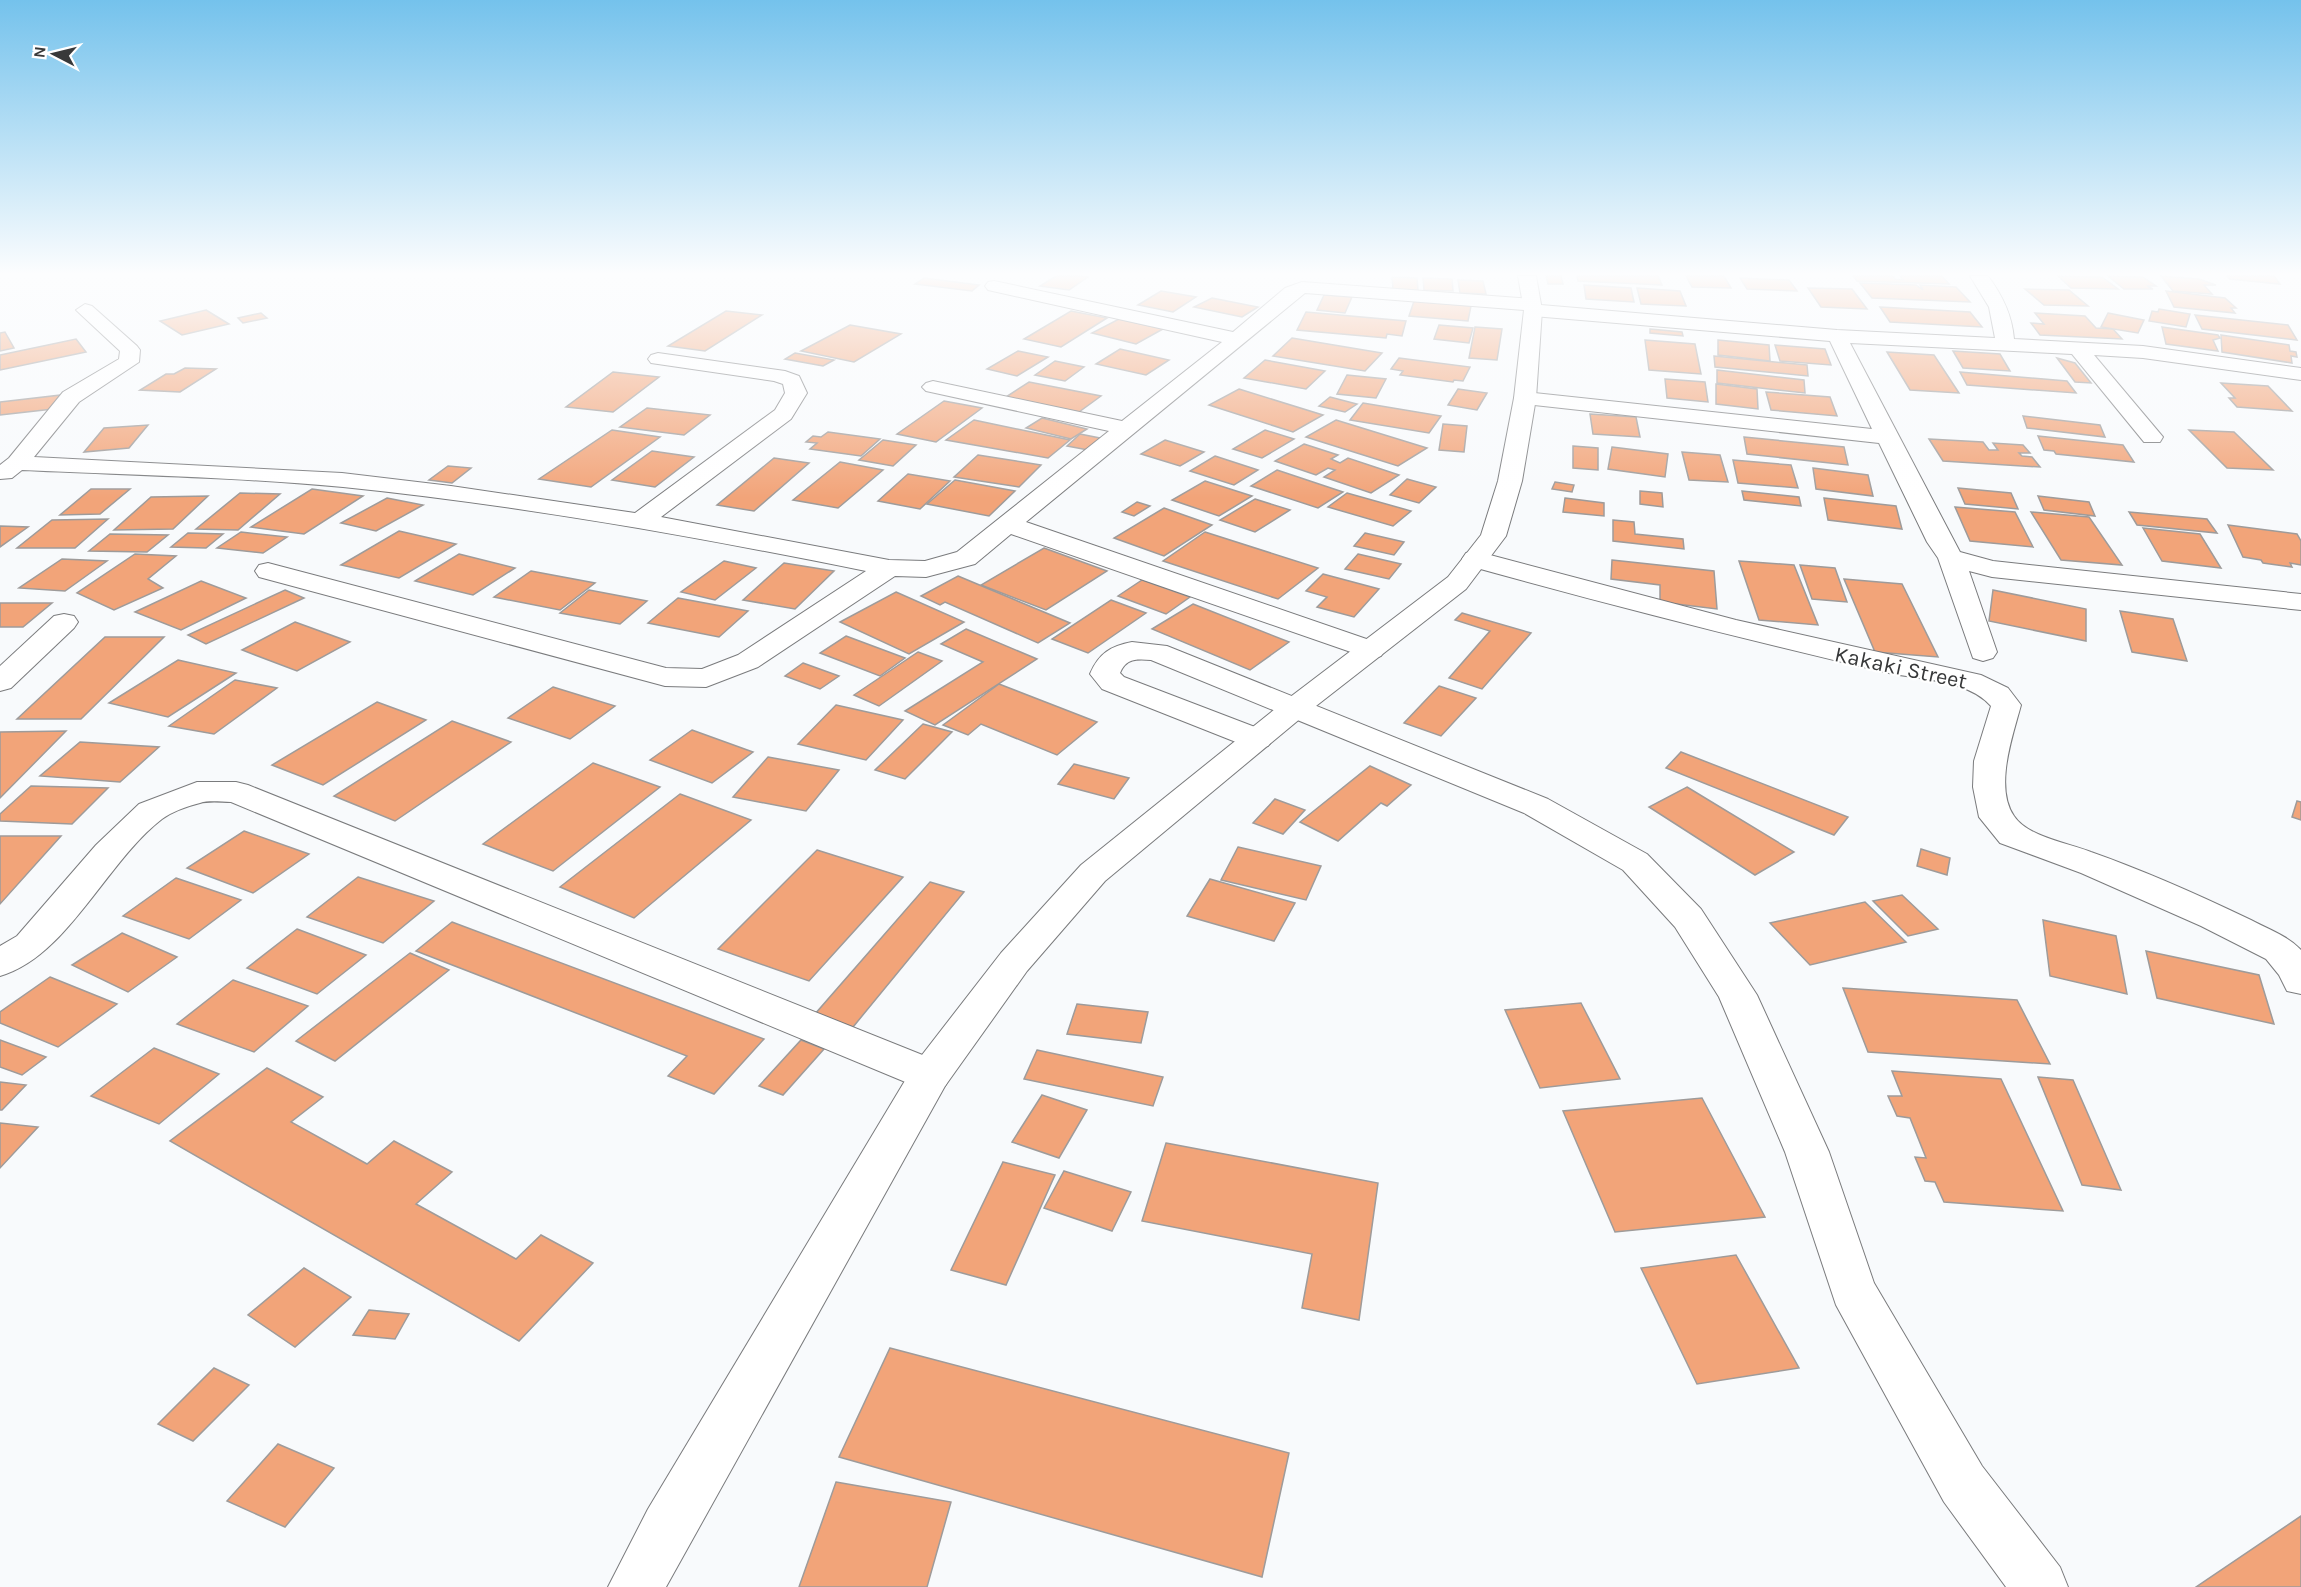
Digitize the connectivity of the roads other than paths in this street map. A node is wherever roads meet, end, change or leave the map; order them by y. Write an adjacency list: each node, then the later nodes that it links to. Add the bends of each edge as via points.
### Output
1 (130, 350): 14 (street, via 129,362 71,397)
2 (1223, 350): 11 (street)
3 (1528, 350): 10 (street)
4 (1844, 350): 12 (street)
5 (2079, 350): 13 (street)
6 (2101, 350): 8 (street, via 2143,352)
7 (658, 359): 15 (street, via 778,375 792,380 796,393 783,414)
8 (2301, 375)
9 (933, 387): 11 (street)
10 (1525, 398): 12 (street); 18 (street, via 1510,481 1493,536)
11 (1125, 428): 16 (street)
12 (1888, 437): 17 (street)
13 (2152, 437)
14 (8, 470): 15 (street, via 212,472 387,485)
15 (639, 522): 19 (street)
16 (1006, 524): 19 (street, via 966,558 926,569); 23 (street)
17 (1951, 558): 21 (street, via 2026,574); 24 (street)
18 (1475, 559): 23 (street, via 1457,583); 29 (street, Kakaki Street, via 1693,618 1952,676 1988,688 2006,705 1990,761 1989,787 1996,817 2012,834 2214,916 2279,951 2296,969)
19 (889, 568): 20 (street, via 748,661 706,678 665,677)
20 (268, 571)
21 (2301, 602)
22 (64, 622): 25 (street)
23 (1371, 650): 26 (street)
24 (1983, 652)
25 (0, 682)
26 (1296, 707): 27 (street); 27 (street, via 1157,652 1136,649 1119,653 1108,663 1105,674 1113,683); 32 (street, via 1536,806 1635,862 1688,918 1738,995 1807,1152 1853,1290 1963,1484)
27 (1257, 739): 30 (street, via 1093,873 1014,962)
28 (0, 963): 30 (street, via 30,945 108,853 151,811 197,792 236,792)
29 (2301, 981)
30 (930, 1075): 31 (street)
31 (636, 1587)
32 (2040, 1587)

